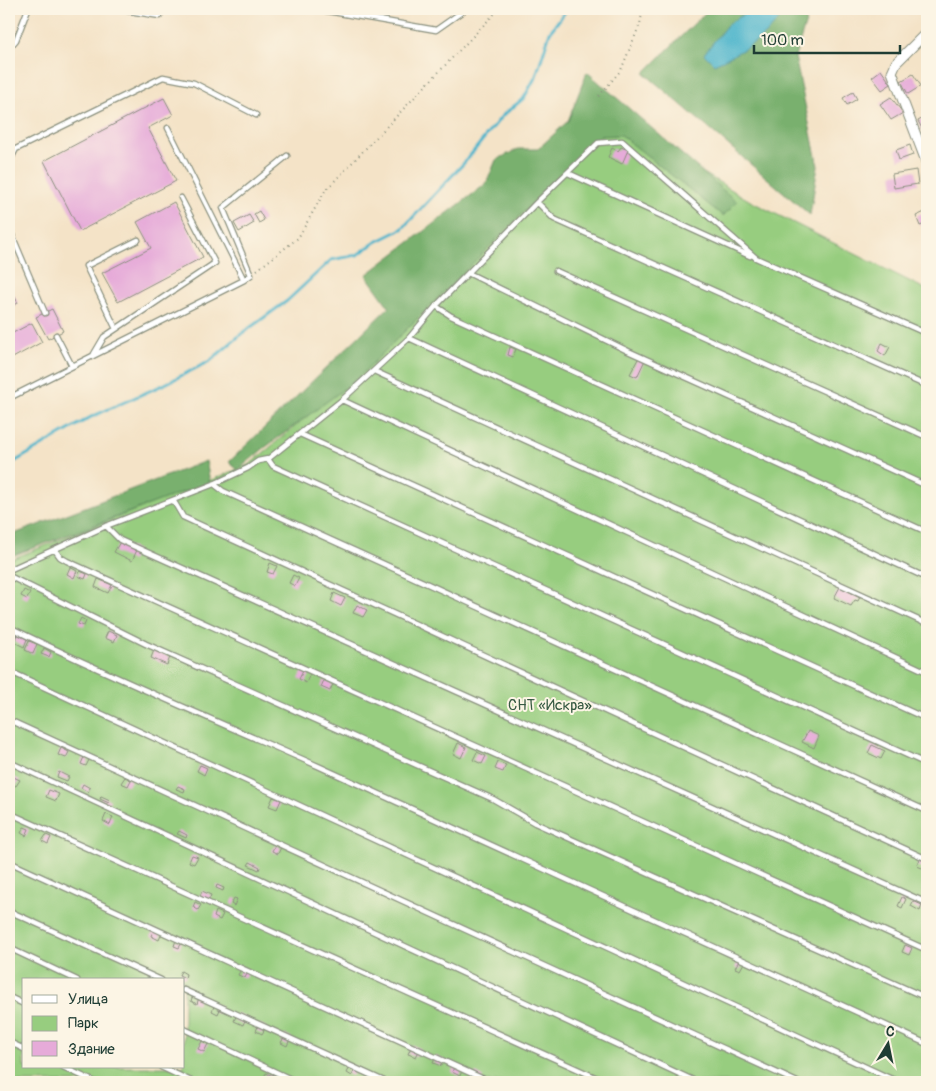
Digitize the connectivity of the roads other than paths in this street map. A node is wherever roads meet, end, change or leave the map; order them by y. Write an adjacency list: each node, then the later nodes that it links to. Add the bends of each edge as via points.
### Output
1 (28, 9): 7 (lane, via 16,40)
2 (117, 9): 5 (lane)
3 (316, 9): 4 (lane, via 436,30)
4 (466, 9)
5 (160, 16)
6 (927, 32): 12 (street, via 896,63 892,72)
7 (9, 48)
8 (256, 115): 11 (lane, via 194,83 163,77 16,150)
9 (168, 128): 21 (lane)
10 (287, 156): 21 (lane, via 223,208 251,275)
11 (9, 162)
12 (927, 164)
13 (568, 173): 15 (lane); 18 (lane); 18 (lane, via 598,143 622,141)
14 (181, 198): 25 (lane, via 215,263)
15 (537, 202): 20 (lane); 33 (lane, via 554,219)
16 (9, 228): 23 (lane)
17 (138, 240): 25 (lane, via 86,266)
18 (756, 258): 26 (lane)
19 (556, 271): 37 (lane)
20 (468, 274): 22 (lane); 40 (lane, via 636,355)
21 (244, 280): 30 (lane)
22 (436, 306): 28 (lane); 43 (lane, via 451,316)
23 (45, 313)
24 (927, 328): 26 (lane)
25 (116, 329): 30 (lane, via 104,337)
26 (921, 331): 29 (lane)
27 (56, 335): 31 (lane)
28 (409, 338): 32 (lane); 47 (lane)
29 (927, 338)
30 (93, 356): 31 (lane)
31 (72, 366): 34 (lane)
32 (374, 372): 35 (lane); 48 (lane)
33 (927, 386)
34 (9, 398)
35 (342, 400): 36 (lane); 51 (lane)
36 (300, 434): 38 (lane); 52 (lane)
37 (927, 437)
38 (268, 458): 39 (lane); 55 (lane, via 273,466)
39 (214, 484): 41 (lane); 56 (lane)
40 (927, 486)
41 (173, 500): 42 (lane); 58 (lane, via 183,517)
42 (106, 526): 44 (lane); 60 (lane, via 120,540)
43 (927, 532)
44 (55, 550): 45 (lane); 63 (lane, via 67,561)
45 (9, 570)
46 (9, 576): 68 (lane, via 146,644 493,799 535,823)
47 (927, 578)
48 (927, 624)
49 (9, 627): 72 (lane)
50 (9, 671): 84 (lane)
51 (927, 672)
52 (927, 719)
53 (9, 720): 83 (lane)
54 (9, 762): 82 (lane)
55 (927, 764)
56 (927, 811)
57 (9, 813): 81 (lane)
58 (927, 859)
59 (9, 862): 80 (lane)
60 (927, 903)
61 (9, 910): 65 (lane)
62 (9, 948): 64 (lane)
63 (927, 950)
64 (73, 978)
65 (157, 978)
66 (185, 990): 79 (lane)
67 (9, 997): 69 (lane)
68 (927, 998)
69 (22, 1003)
70 (185, 1030): 78 (lane)
71 (9, 1042): 73 (lane)
72 (927, 1044)
73 (22, 1048)
74 (65, 1068): 76 (lane)
75 (163, 1068): 77 (lane)
76 (95, 1082)
77 (193, 1082)
78 (297, 1082)
79 (386, 1082)
80 (490, 1082)
81 (606, 1082)
82 (697, 1082)
83 (797, 1082)
84 (898, 1082)

